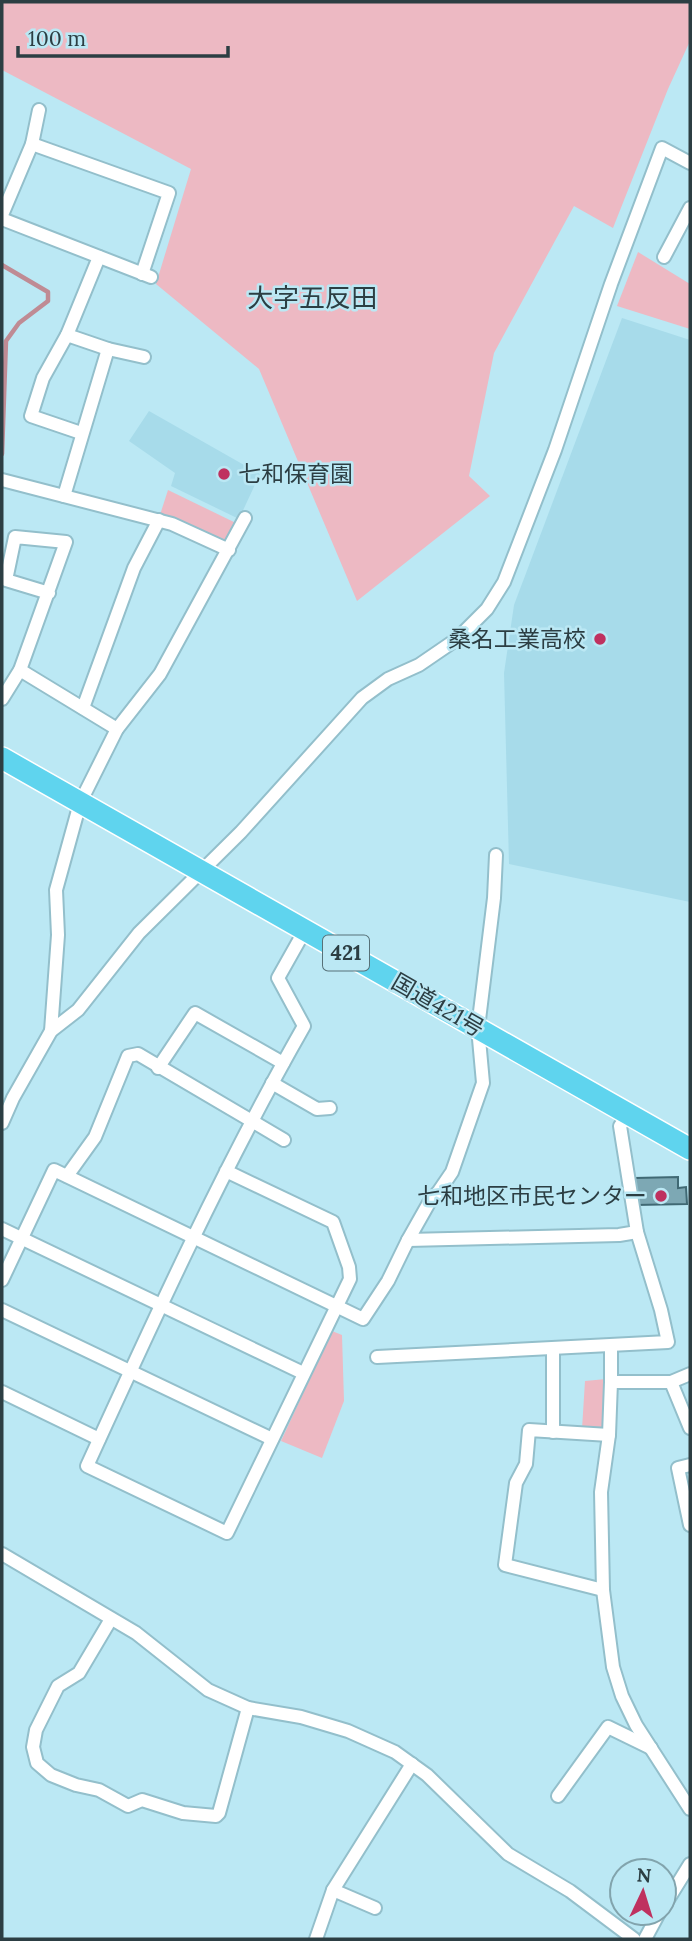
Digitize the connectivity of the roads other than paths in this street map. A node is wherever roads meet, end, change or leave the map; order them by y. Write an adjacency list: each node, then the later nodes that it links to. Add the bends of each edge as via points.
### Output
1 (39, 110): 2 (street)
2 (32, 144): 5 (street); 6 (street, via 169,193 147,276)
3 (690, 163): 25 (street, via 662,149 555,450 504,582 487,609 457,639 362,698)
4 (690, 208): 7 (street)
5 (2, 217): 6 (street)
6 (99, 257): 8 (street)
7 (664, 257)
8 (67, 335): 9 (street); 11 (street, via 43,378 31,416)
9 (108, 349): 10 (street); 11 (street)
10 (144, 357)
11 (81, 433): 13 (street)
12 (2, 480): 13 (street)
13 (64, 496): 15 (street)
14 (245, 518): 16 (street)
15 (159, 520): 16 (street); 20 (street, via 134,568)
16 (229, 550): 21 (street, via 160,674)
17 (49, 593): 17 (street, via 6,580 15,537 66,541); 18 (street)
18 (20, 670): 19 (street); 20 (street)
19 (2, 699)
20 (83, 708): 21 (street)
21 (117, 729): 23 (street)
22 (2, 758): 23 (highway, 国道421号 / 421)
23 (80, 803): 25 (highway, 国道421号 / 421); 28 (street, via 56,890 58,935)
24 (496, 855): 27 (street)
25 (202, 871): 26 (highway, 国道421号 / 421); 28 (street, via 139,933 78,1010)
26 (305, 930): 27 (highway, 国道421号 / 421); 29 (street, via 278,978 304,1026)
27 (478, 1028): 33 (highway, 国道421号 / 421); 44 (street, via 483,1083 452,1172)
28 (51, 1031): 35 (street)
29 (283, 1063): 30 (street, via 195,1013); 31 (street)
30 (158, 1068): 34 (street); 39 (street, via 138,1054 128,1056 96,1137)
31 (272, 1083): 32 (street, via 317,1109); 34 (street)
32 (330, 1108)
33 (629, 1114): 37 (highway, 国道421号 / 421); 41 (street, via 620,1126)
34 (250, 1122): 36 (street); 38 (street)
35 (2, 1123)
36 (284, 1140)
37 (690, 1149)
38 (226, 1171): 42 (street); 47 (street, via 333,1222 349,1267 349,1279)
39 (67, 1176): 42 (street); 43 (street, via 54,1170)
40 (2, 1229): 43 (street)
41 (637, 1232): 44 (street); 49 (street, via 668,1342)
42 (195, 1237): 46 (street); 47 (street)
43 (22, 1238): 45 (street); 46 (street)
44 (408, 1240): 47 (street, via 363,1319)
45 (2, 1280)
46 (162, 1306): 52 (street); 53 (street)
47 (337, 1306): 53 (street)
48 (2, 1310): 52 (street)
49 (611, 1346): 50 (street); 55 (street)
50 (552, 1349): 51 (street); 59 (street)
51 (377, 1357)
52 (131, 1371): 61 (street); 62 (street)
53 (303, 1373): 62 (street)
54 (690, 1374): 56 (street)
55 (611, 1382): 56 (street); 60 (street)
56 (671, 1382): 58 (street)
57 (2, 1392): 61 (street)
58 (690, 1428)
59 (554, 1432): 60 (street); 66 (street, via 529,1430 526,1464 516,1483 505,1565)
60 (609, 1435): 66 (street, via 601,1492)
61 (99, 1439): 62 (street, via 87,1466 227,1533)
62 (272, 1439)
63 (690, 1465): 64 (street, via 678,1468)
64 (690, 1525)
65 (2, 1554): 67 (street)
66 (603, 1590): 69 (street, via 613,1667 622,1696)
67 (111, 1619): 68 (street, via 208,1690); 68 (street, via 79,1674 58,1686 36,1730 33,1747 37,1763 51,1776 99,1790 128,1806 142,1800 183,1813 216,1816)
68 (248, 1708): 70 (street, via 348,1731)
69 (651, 1748): 71 (street, via 608,1727); 72 (street)
70 (412, 1764): 75 (street); 78 (street, via 508,1854 570,1891)
71 (558, 1796)
72 (690, 1809)
73 (690, 1864): 74 (street)
74 (678, 1883)
75 (333, 1890): 76 (street); 77 (street)
76 (375, 1908)
77 (316, 1939)
78 (634, 1939)

